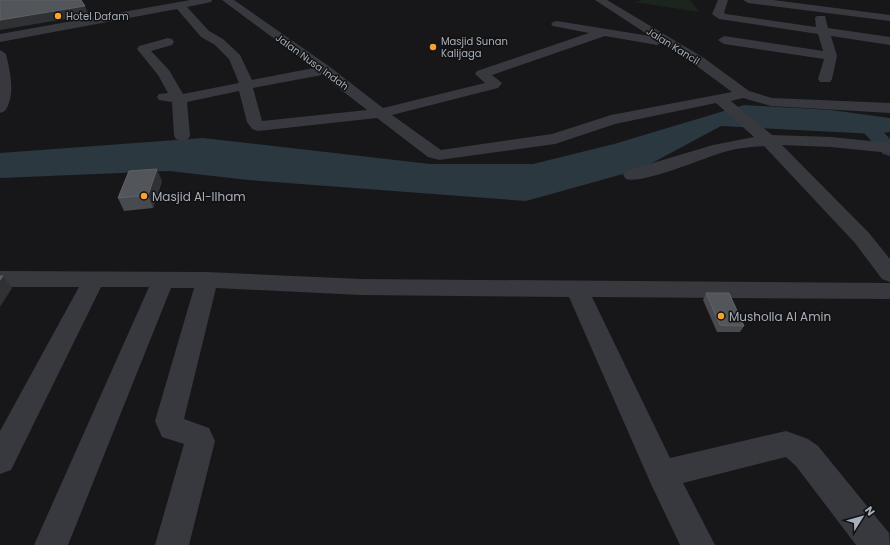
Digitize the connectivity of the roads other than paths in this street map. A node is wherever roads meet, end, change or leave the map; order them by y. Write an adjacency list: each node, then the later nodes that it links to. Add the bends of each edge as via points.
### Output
1 (207, 0): 6 (street)
2 (227, 0): 20 (street, Jalan Nusa Indah)
3 (600, 0): 17 (street, Jalan Kancil)
4 (723, 0): 11 (street, via 718,14 723,17)
5 (748, 0): 7 (street)
6 (179, 5): 13 (street); 22 (street, via 205,34 219,42 235,58)
7 (823, 9): 8 (street); 10 (street); 11 (street)
8 (890, 18)
9 (557, 24): 12 (street)
10 (890, 28)
11 (823, 31): 15 (street); 19 (street)
12 (602, 33): 17 (street); 29 (street, via 482,74 495,83 493,85)
13 (0, 38)
14 (724, 40): 19 (street)
15 (890, 40)
16 (168, 42): 25 (street, via 143,48 164,73)
17 (667, 42): 23 (street, Jalan Kancil, via 699,61)
18 (0, 54): 28 (street, via 5,85)
19 (831, 56): 21 (street)
20 (325, 70): 22 (street); 29 (street, Jalan Nusa Indah)
21 (825, 79)
22 (247, 86): 25 (street); 29 (street, via 255,122 259,126)
23 (744, 94): 26 (street, Jalan Nusa Indah); 27 (street, via 771,102)
24 (164, 97): 25 (street)
25 (179, 99): 30 (street)
26 (723, 102): 29 (street, Jalan Nusa Indah, via 611,120 555,140 439,155); 31 (street)
27 (887, 105)
28 (0, 108)
29 (380, 112)
30 (182, 136)
31 (766, 139): 32 (street); 33 (street, via 732,145 659,169); 34 (street, via 862,238)
32 (890, 148)
33 (632, 175)
34 (890, 274)
35 (0, 280): 36 (street)
36 (93, 280): 37 (street); 41 (street)
37 (163, 280): 38 (street); 43 (street)
38 (208, 280): 39 (street, via 361,286); 44 (street, via 169,421 172,428 199,436 200,441)
39 (577, 289): 40 (street); 42 (street)
40 (890, 291)
41 (0, 460)
42 (662, 474): 45 (street); 46 (street, via 786,444 791,445 807,456)
43 (51, 545)
44 (172, 545)
45 (698, 545)
46 (877, 545)

